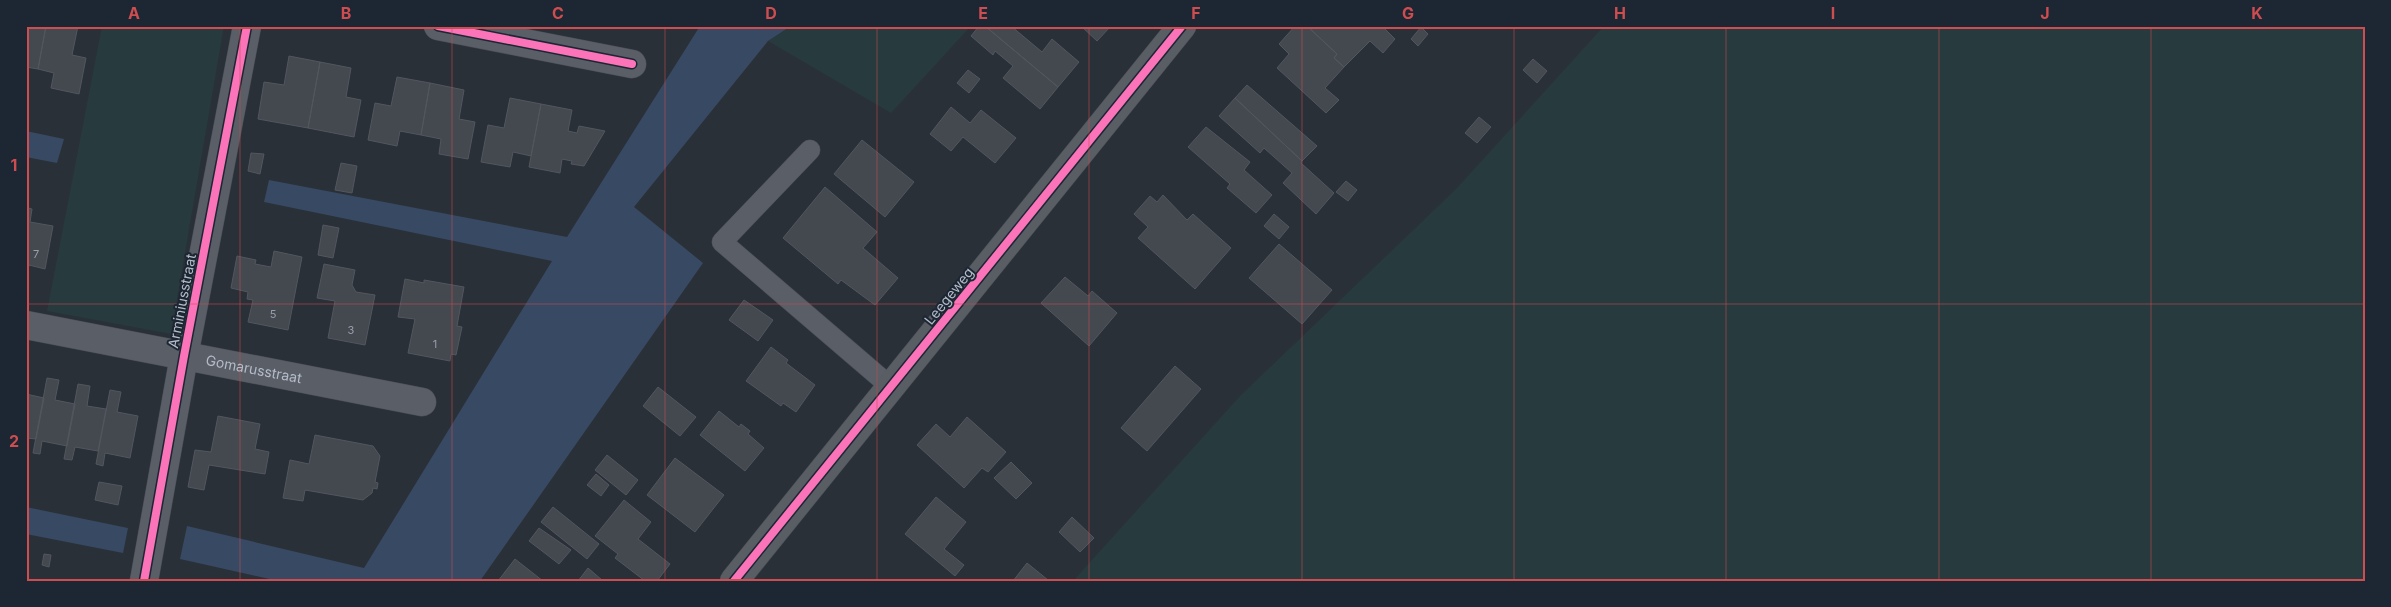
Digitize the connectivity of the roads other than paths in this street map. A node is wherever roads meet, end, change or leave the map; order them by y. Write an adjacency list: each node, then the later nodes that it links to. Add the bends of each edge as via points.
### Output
1 (247, 26): 7 (street, Arminiusstraat)
2 (438, 26): 4 (street)
3 (1182, 26): 8 (main road, Leegeweg)
4 (632, 64)
5 (810, 150): 8 (lane, via 722,242)
6 (26, 325): 7 (street, Gomarusstraat)
7 (184, 356): 9 (street, Gomarusstraat); 10 (street, Arminiusstraat)
8 (892, 387): 11 (main road, Leegeweg)
9 (422, 402)
10 (146, 572)
11 (734, 581)

